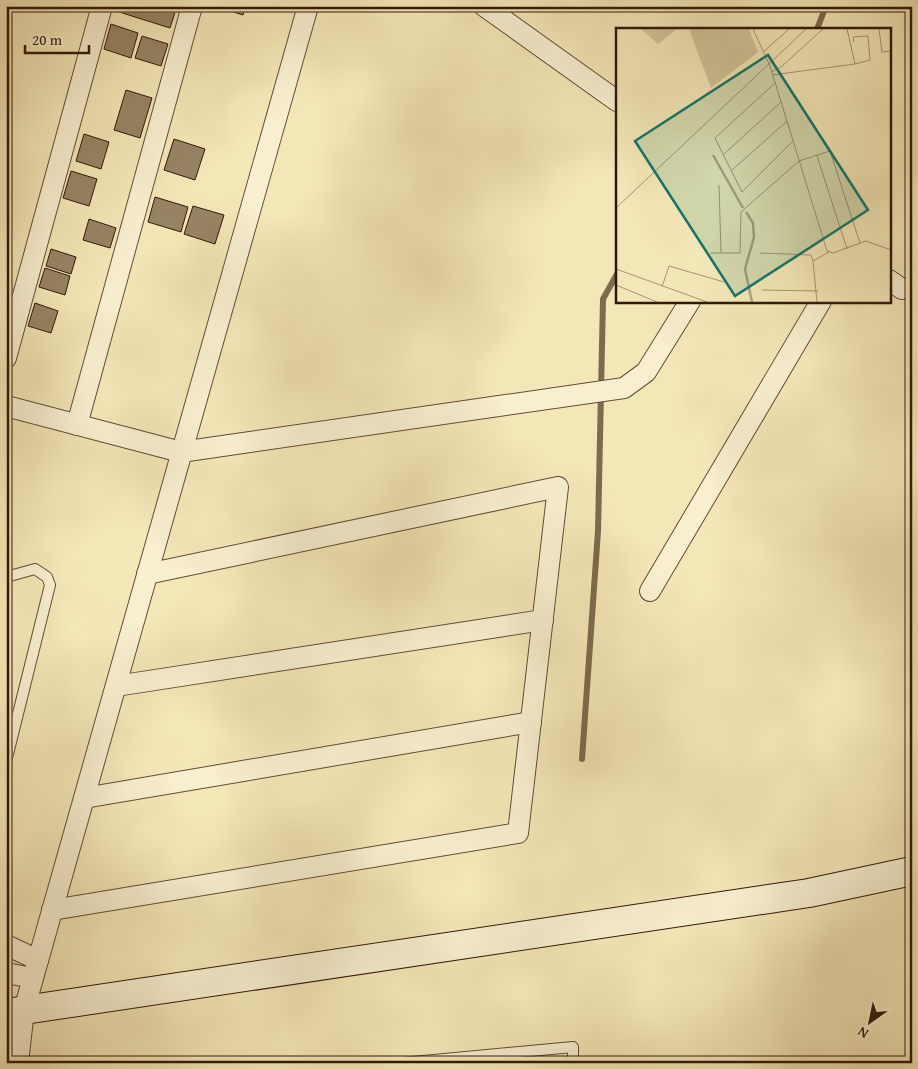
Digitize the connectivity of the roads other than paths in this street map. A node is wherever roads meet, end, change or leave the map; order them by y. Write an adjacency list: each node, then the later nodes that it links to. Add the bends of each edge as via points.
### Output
1 (102, 6): 8 (street)
2 (192, 6): 10 (street)
3 (308, 6): 11 (street)
4 (484, 6): 5 (street)
5 (616, 101)
6 (689, 302): 11 (street, via 646,372 624,388)
7 (820, 302): 14 (street)
8 (6, 358)
9 (6, 406): 10 (street)
10 (77, 425): 11 (street)
11 (182, 452): 12 (street)
12 (147, 574): 15 (street, via 558,487); 16 (street)
13 (6, 577): 18 (lane, via 35,569 46,577 50,586)
14 (650, 591)
15 (543, 620): 16 (street); 17 (street)
16 (116, 686): 19 (street)
17 (530, 722): 19 (street); 21 (street, via 518,833)
18 (6, 762)
19 (84, 798): 21 (street)
20 (912, 871): 25 (street, via 809,893)
21 (52, 910): 23 (street)
22 (6, 944): 23 (street)
23 (35, 969): 24 (street); 25 (street)
24 (6, 973)
25 (15, 1012): 26 (street)
26 (18, 1063)
27 (402, 1063): 28 (lane, via 573,1047)
28 (573, 1063)

